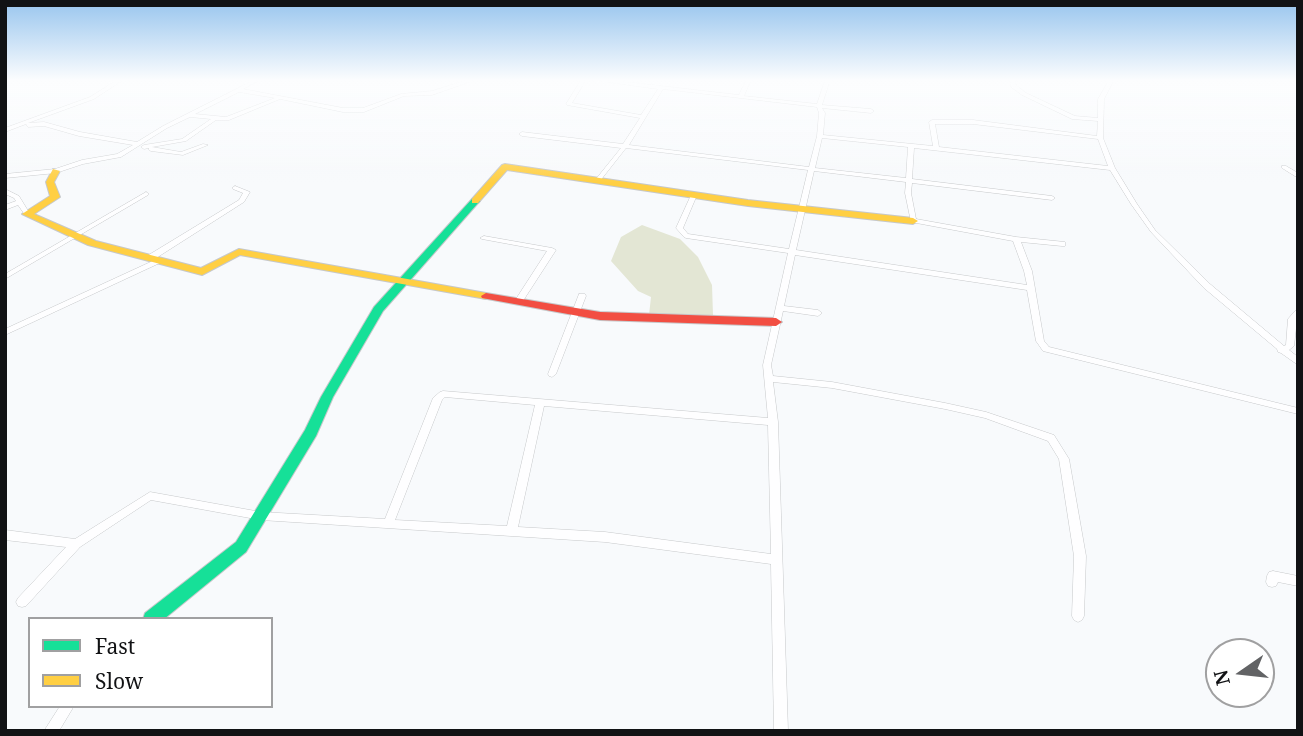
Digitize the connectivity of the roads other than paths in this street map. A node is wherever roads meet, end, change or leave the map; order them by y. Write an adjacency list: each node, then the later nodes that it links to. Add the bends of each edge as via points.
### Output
1 (50, 114): 14 (street)
2 (53, 114): 13 (street)
3 (239, 114): 11 (street)
4 (626, 114): 10 (street)
5 (643, 114): 10 (street)
6 (820, 114): 17 (street)
7 (1068, 114): 12 (street)
8 (1101, 114): 12 (street)
9 (188, 115): 11 (street); 21 (street)
10 (641, 117): 20 (street)
11 (214, 119): 21 (street, via 184,140)
12 (1101, 120): 18 (street)
13 (44, 124): 14 (street); 21 (street)
14 (19, 125): 15 (street)
15 (5, 130)
16 (522, 134): 20 (street)
17 (820, 136): 22 (street); 26 (street)
18 (1100, 138): 23 (street, via 938,120 932,122); 25 (street)
19 (205, 145): 21 (street, via 181,154)
20 (626, 145): 26 (street); 30 (street)
21 (140, 146): 27 (street, via 119,156)
22 (911, 146): 23 (street); 31 (street)
23 (936, 148): 25 (street)
24 (1284, 167): 29 (street)
25 (1112, 168): 59 (street, via 1153,231 1207,286)
26 (810, 170): 31 (street); 39 (street)
27 (56, 171): 28 (street); 40 (street, via 50,182 55,197)
28 (5, 176)
29 (1298, 176)
30 (598, 180): 35 (street); 49 (street, via 505,167)
31 (908, 182): 36 (street); 41 (street)
32 (235, 188): 47 (street, via 247,192 242,201)
33 (5, 191): 37 (street)
34 (146, 194): 42 (street)
35 (694, 195): 39 (street); 46 (street, via 679,228 686,236)
36 (1052, 198)
37 (19, 202): 38 (street); 40 (street)
38 (5, 208)
39 (800, 209): 41 (street); 46 (street)
40 (27, 214): 42 (street)
41 (913, 221): 44 (street)
42 (73, 236): 47 (street); 48 (street)
43 (484, 238): 52 (street, via 552,250)
44 (1016, 239): 45 (street); 50 (street)
45 (1062, 244)
46 (793, 252): 50 (street); 53 (street)
47 (155, 260): 49 (street, via 202,272 239,252); 58 (street)
48 (5, 277)
49 (400, 282): 52 (street); 66 (street, via 378,309)
50 (1031, 288): 64 (street, via 1040,341 1046,349)
51 (582, 296): 54 (street)
52 (518, 302): 54 (street)
53 (779, 308): 55 (street); 57 (street)
54 (574, 312): 57 (street); 61 (street)
55 (818, 313)
56 (1298, 313): 59 (street, via 1292,319 1290,346)
57 (776, 322): 62 (street, via 767,365)
58 (5, 332)
59 (1281, 349): 60 (street)
60 (1298, 362)
61 (552, 374)
62 (769, 379): 65 (street); 75 (street, via 832,384 986,415 1051,438 1064,459 1080,556)
63 (540, 404): 65 (street); 67 (street, via 440,396); 68 (street)
64 (1298, 411)
65 (773, 422): 71 (street)
66 (261, 516): 67 (street); 70 (street, via 150,496); 76 (street, via 241,547)
67 (388, 524): 68 (street)
68 (511, 532): 71 (street, via 606,537)
69 (5, 535): 70 (street)
70 (76, 544): 74 (street)
71 (774, 559): 79 (street)
72 (1298, 581): 73 (street, via 1273,576)
73 (1272, 583)
74 (22, 602)
75 (1078, 616)
76 (154, 617)
77 (67, 708): 78 (street)
78 (51, 731)
79 (781, 731)

